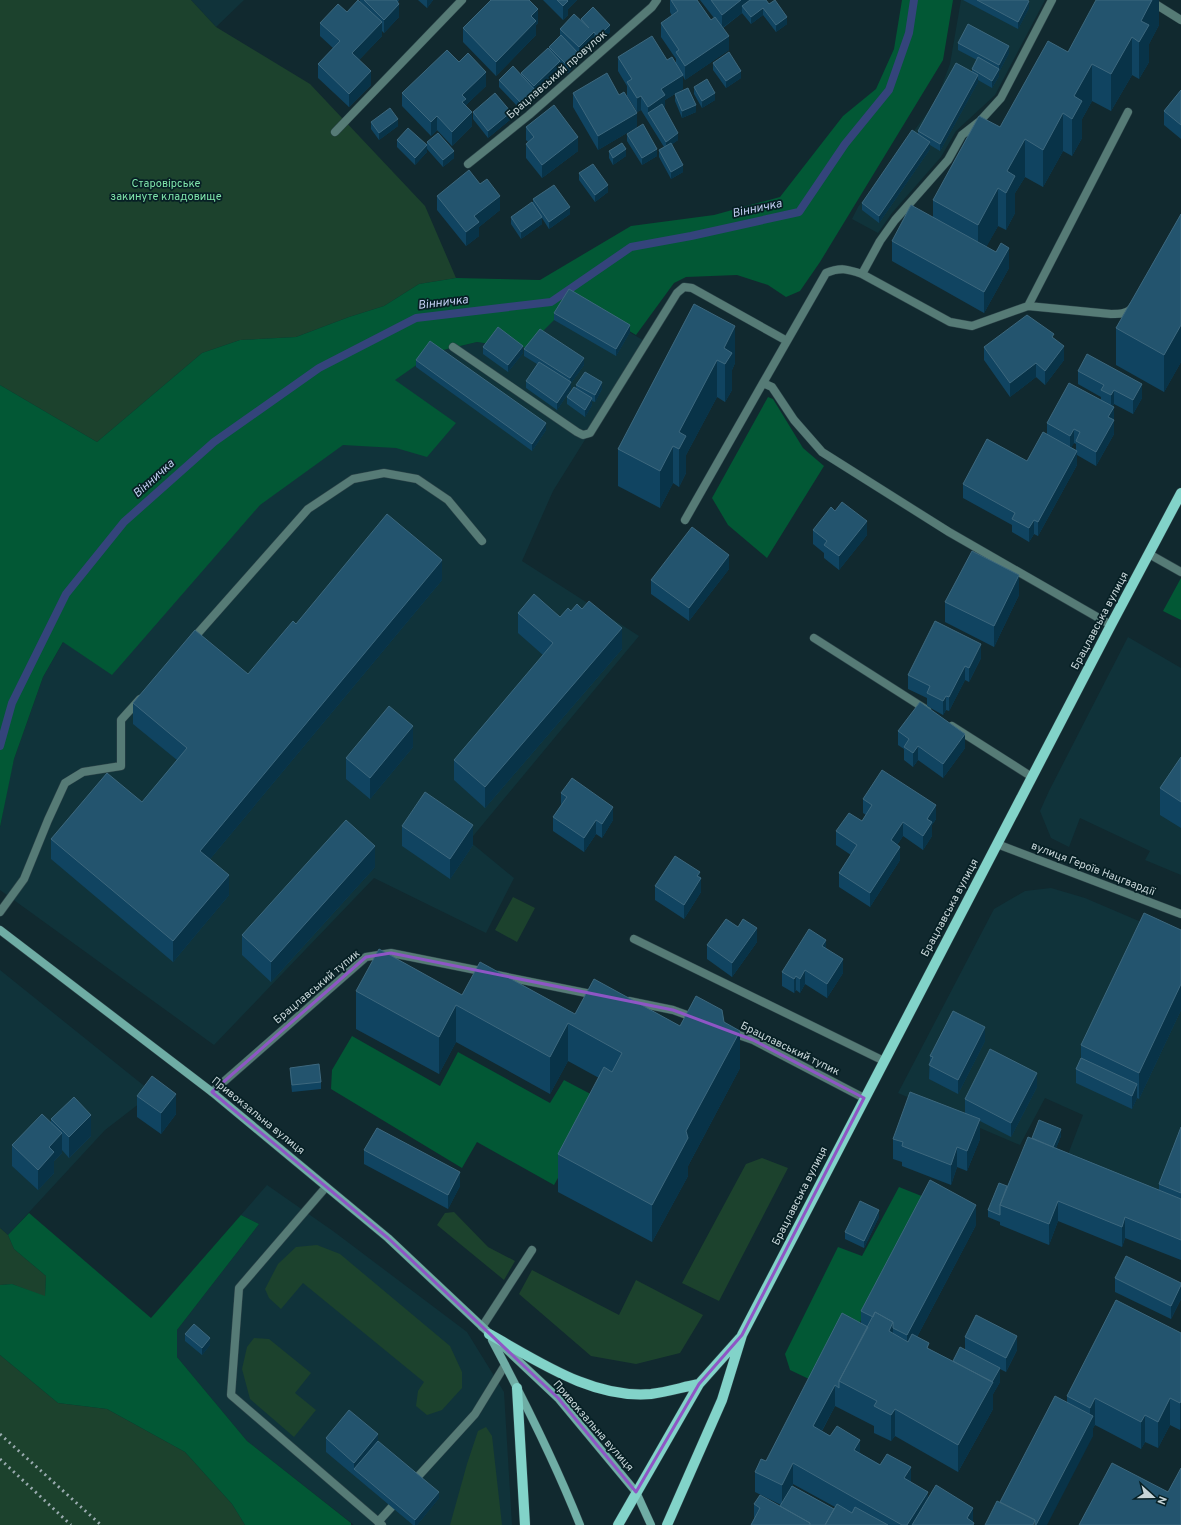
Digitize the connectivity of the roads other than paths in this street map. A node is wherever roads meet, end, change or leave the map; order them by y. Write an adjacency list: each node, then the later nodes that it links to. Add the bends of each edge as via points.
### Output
1 (462, 0): 8 (street)
2 (646, 0): 5 (street)
3 (1052, 0): 10 (street, via 1001,98 980,121 962,135 948,160 895,220)
4 (1149, 0): 6 (street)
5 (654, 3): 9 (street, Брацлавський провулок, via 529,115)
6 (1181, 20)
7 (1128, 112): 12 (street)
8 (335, 132)
9 (468, 164)
10 (862, 274): 12 (street, via 950,322 972,326); 13 (street, via 838,268 826,274)
11 (1136, 302): 12 (street, via 1132,309 1124,313 1111,314)
12 (1028, 306)
13 (787, 341): 14 (street, via 692,288 684,287 677,293 590,433 583,435); 15 (street)
14 (453, 347)
15 (763, 383): 17 (street); 21 (street, via 772,387 794,420 822,452 949,532)
16 (1181, 493): 19 (main road, Брацлавська вулиця)
17 (685, 520)
18 (482, 541): 23 (street, via 448,500 417,479 384,473 353,479 308,509)
19 (1149, 554): 20 (street); 21 (main road, Брацлавська вулиця)
20 (1181, 572)
21 (1111, 625): 27 (main road, Брацлавська вулиця)
22 (814, 638): 25 (street)
23 (188, 644)
24 (147, 691): 29 (street, via 121,720 121,766 83,772 65,784 24,880)
25 (934, 714)
26 (947, 723): 27 (street)
27 (1032, 777): 28 (main road, Брацлавська вулиця)
28 (997, 844): 30 (street, вулиця Героїв Нацгвардії); 37 (main road, Брацлавська вулиця)
29 (0, 912)
30 (1181, 914)
31 (0, 930): 38 (street, Привокзальна вулиця)
32 (634, 939): 37 (street)
33 (603, 996): 38 (street, Брацлавський тупик, via 391,953 366,957)
34 (618, 999): 35 (street, via 673,1010)
35 (702, 1021)
36 (724, 1029): 39 (street, Брацлавський тупик, via 753,1040)
37 (884, 1061): 39 (main road, Брацлавська вулиця)
38 (212, 1092): 40 (street, Привокзальна вулиця)
39 (864, 1098): 43 (main road, Брацлавська вулиця)
40 (326, 1187): 42 (street, Привокзальна вулиця, via 388,1238); 48 (street, via 239,1288 231,1395)
41 (532, 1250): 42 (street)
42 (486, 1331): 44 (street, Привокзальна вулиця); 45 (main road, via 577,1382 612,1392 650,1394); 47 (street, Привокзальна вулиця, via 558,1398)
43 (742, 1335): 45 (main road, Брацлавська вулиця); 53 (main road, Брацлавська вулиця, via 722,1400)
44 (505, 1365): 46 (street, Привокзальна вулиця); 48 (street, via 474,1414)
45 (699, 1384): 47 (main road, Брацлавська вулиця)
46 (517, 1388): 49 (main road); 50 (street, Привокзальна вулиця)
47 (636, 1492): 51 (main road, Брацлавська вулиця); 52 (street, Привокзальна вулиця)
48 (380, 1523)
49 (525, 1525)
50 (580, 1525)
51 (618, 1525)
52 (651, 1525)
53 (667, 1525)

